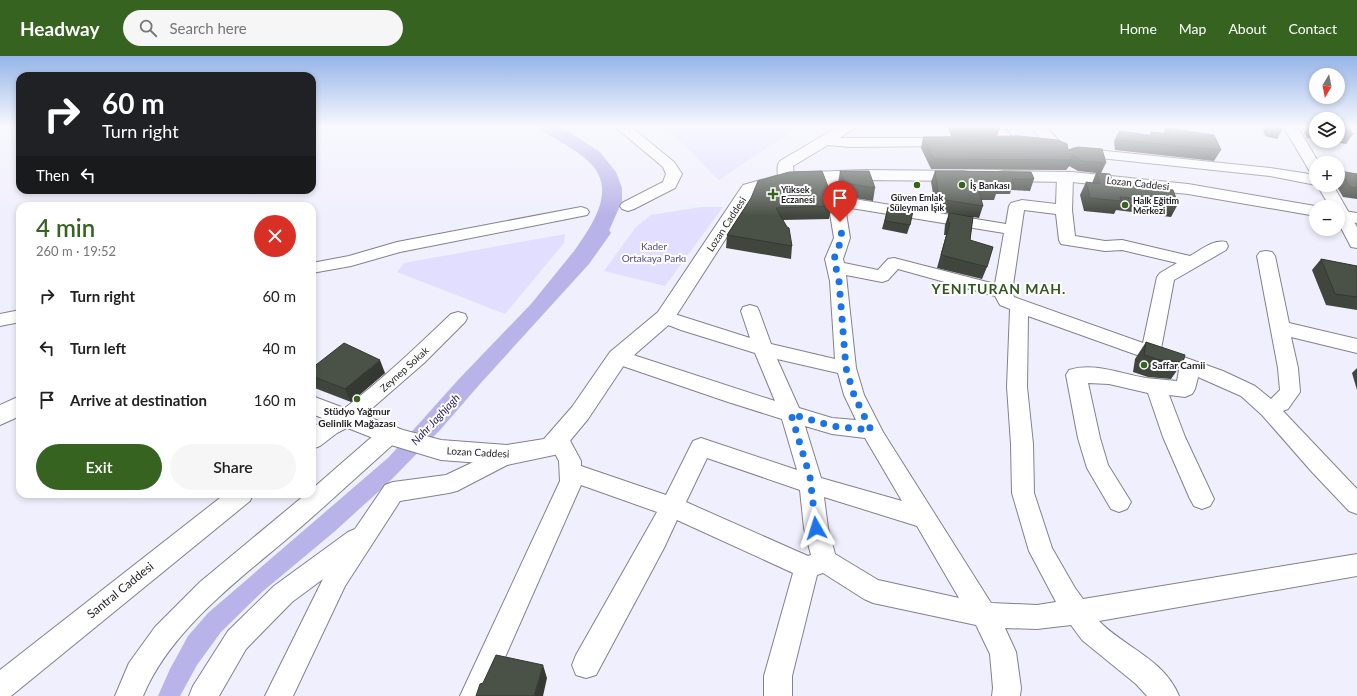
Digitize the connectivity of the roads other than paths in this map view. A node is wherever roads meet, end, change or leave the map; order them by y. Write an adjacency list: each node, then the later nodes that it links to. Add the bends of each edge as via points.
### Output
1 (657, 156): 11 (street, via 674,174 670,185)
2 (800, 156): 7 (street, via 786,164)
3 (1063, 156): 6 (street)
4 (1135, 156): 8 (street)
5 (827, 177): 6 (main road, Lozan Caddesi); 7 (main road, Lozan Caddesi); 10 (street)
6 (1068, 177): 12 (street); 13 (main road, Lozan Caddesi, via 1188,188)
7 (786, 178): 27 (main road, Lozan Caddesi, via 749,189)
8 (1309, 179)
9 (1330, 192): 15 (street)
10 (836, 201): 16 (street); 22 (street, via 842,238 834,259)
11 (628, 206)
12 (1064, 210): 16 (street, via 1017,206); 20 (street, via 1067,240 1105,246 1122,245)
13 (1309, 210)
14 (581, 212): 21 (street, via 397,247 351,261)
15 (1346, 216): 17 (street)
16 (1013, 230): 23 (street)
17 (1357, 243)
18 (1220, 246): 20 (street)
19 (1266, 256): 29 (street)
20 (1193, 262): 32 (street, via 1166,277)
21 (316, 267)
22 (836, 268): 23 (street, via 882,276 894,263); 35 (street)
23 (1011, 299): 32 (street); 57 (street, via 1022,444 1023,493 1041,551)
24 (750, 311): 31 (street)
25 (16, 317): 28 (street)
26 (458, 318): 40 (street, Zeynep Sokak, via 417,358)
27 (665, 318): 31 (street); 33 (main road, Lozan Caddesi)
28 (0, 320)
29 (1281, 328): 30 (street); 38 (street, via 1290,392 1281,403)
30 (1357, 346)
31 (763, 349): 35 (street, via 793,358); 39 (street)
32 (1151, 352): 34 (street)
33 (618, 357): 39 (street); 44 (main road, Lozan Caddesi, via 580,413)
34 (1190, 366): 36 (street, via 1184,389); 38 (street, via 1248,391)
35 (846, 368): 41 (street, via 854,395)
36 (1156, 386): 49 (street, via 1174,437); 50 (street, via 1109,377 1076,375 1098,468)
37 (316, 406): 40 (main road)
38 (1269, 409): 51 (street)
39 (791, 414): 41 (street, via 832,426); 47 (street)
40 (347, 418): 42 (main road); 43 (street)
41 (871, 430): 53 (street)
42 (395, 436): 45 (main road, Lozan Caddesi, via 441,450); 61 (street, via 209,590 164,636 139,673)
43 (316, 437)
44 (558, 439): 45 (main road, Lozan Caddesi, via 551,447); 46 (street, via 570,461)
45 (507, 455): 54 (street, via 449,484 393,492)
46 (571, 472): 52 (street); 64 (street, via 571,481)
47 (811, 484): 52 (street, via 701,447); 53 (street); 55 (street, via 816,528)
48 (237, 498): 60 (street, Santral Caddesi)
49 (1202, 499)
50 (1119, 502)
51 (1357, 504)
52 (672, 507): 55 (street); 59 (street)
53 (924, 518): 58 (street)
54 (368, 530): 62 (street, via 283,594 237,640); 63 (street, via 336,578)
55 (816, 564): 58 (street, via 874,591); 65 (street, via 778,676)
56 (1357, 565): 57 (street)
57 (1078, 612): 58 (street, via 1037,617); 67 (street, via 1092,631 1146,674)
58 (984, 615): 66 (street, via 1003,652)
59 (586, 665)
60 (0, 687)
61 (129, 696)
62 (203, 696)
63 (279, 696)
64 (474, 696)
65 (778, 696)
66 (1006, 696)
67 (1166, 696)

